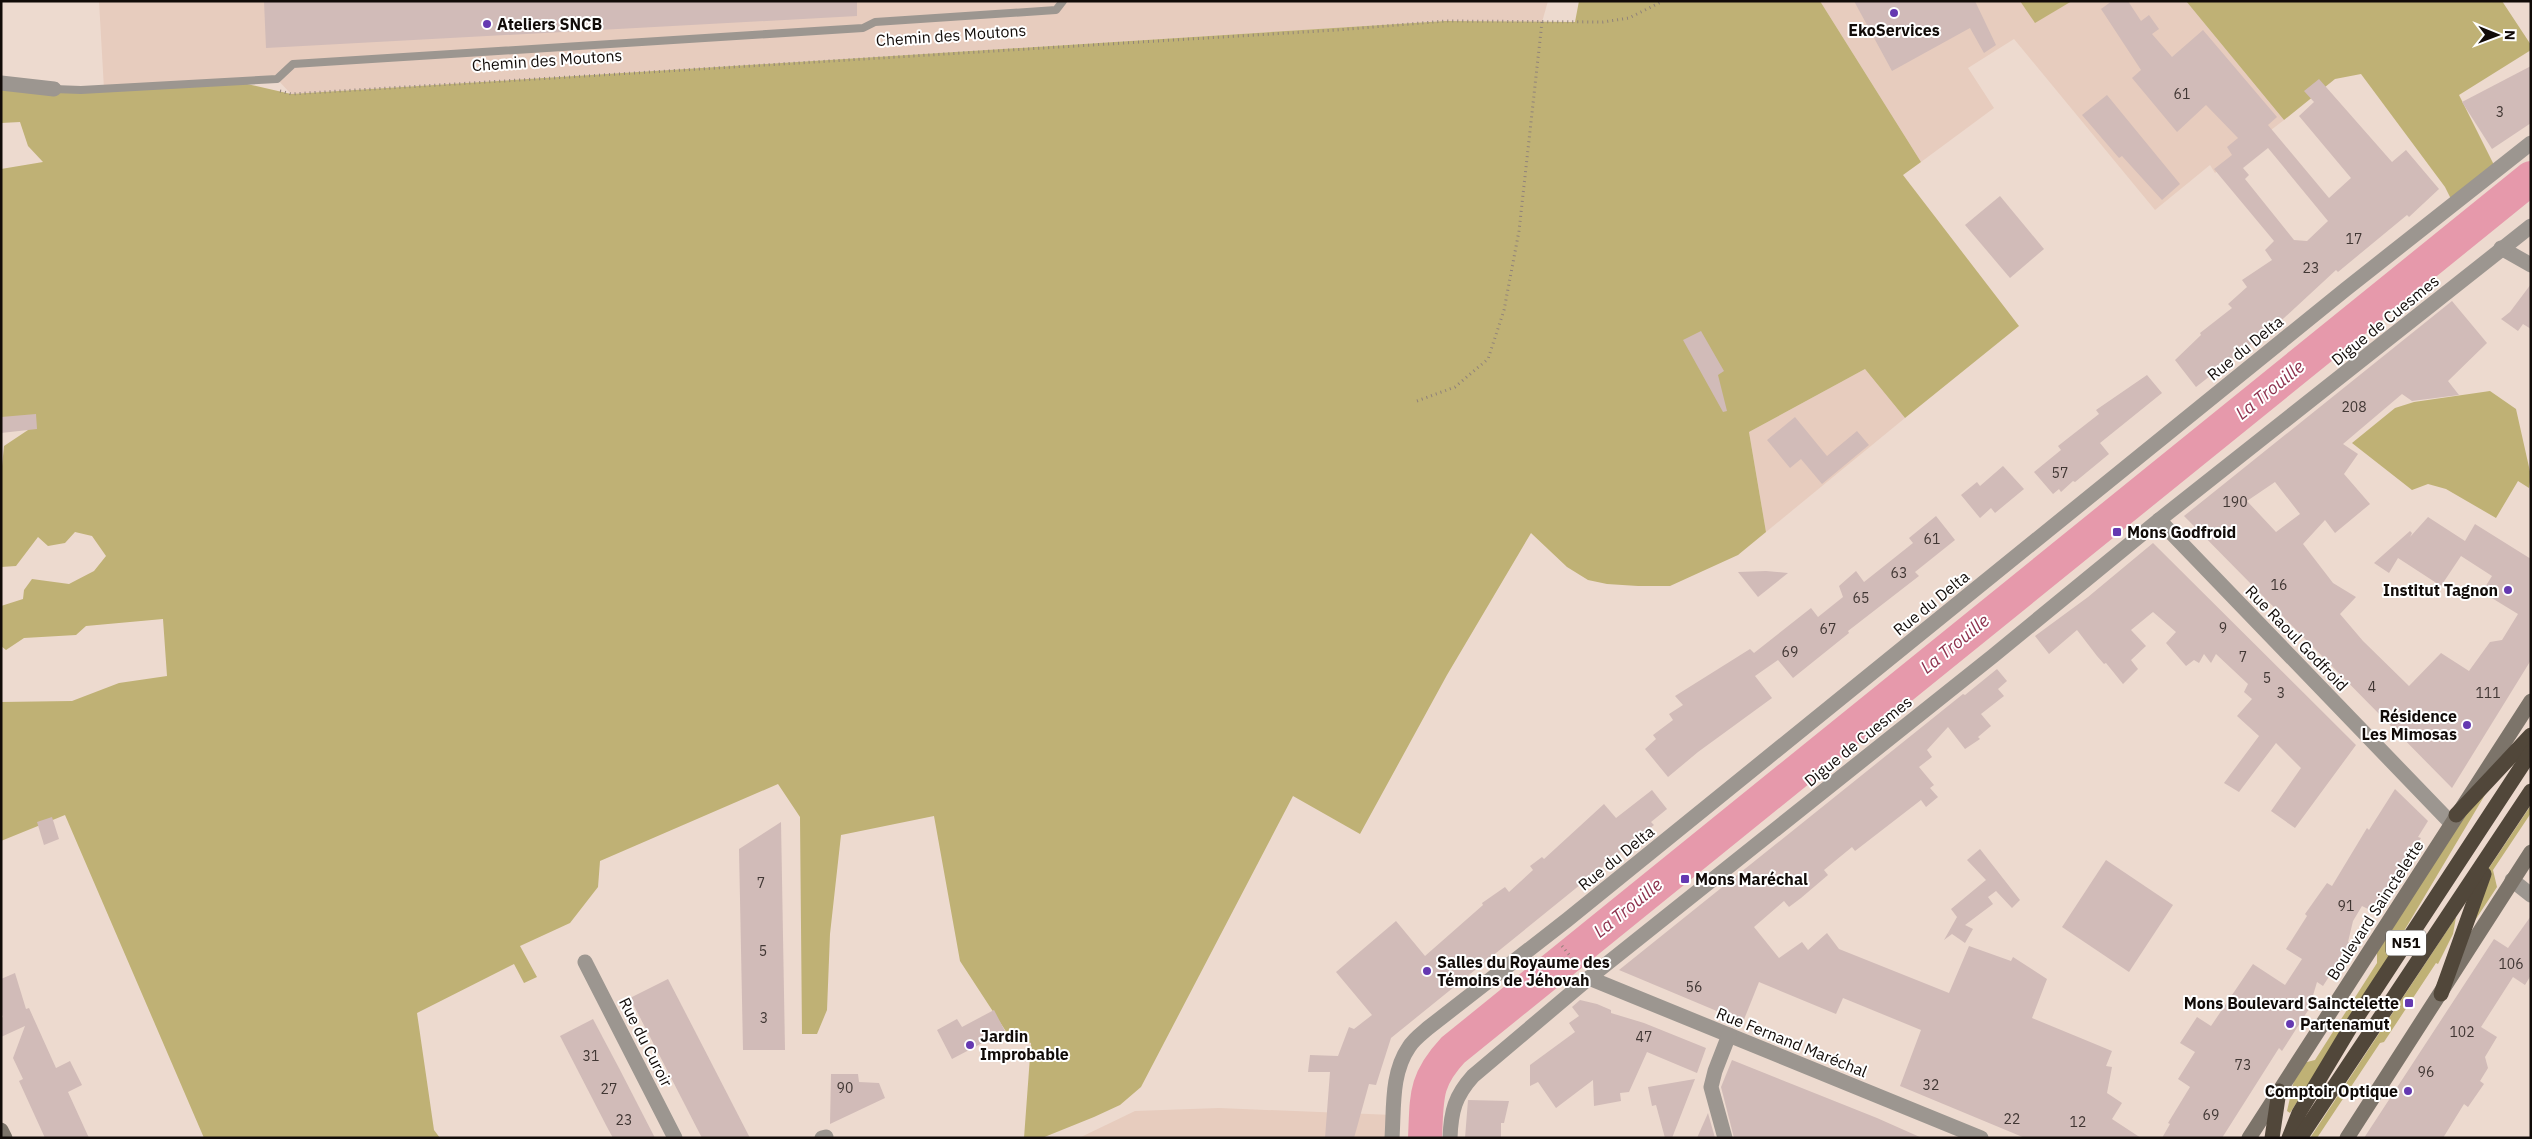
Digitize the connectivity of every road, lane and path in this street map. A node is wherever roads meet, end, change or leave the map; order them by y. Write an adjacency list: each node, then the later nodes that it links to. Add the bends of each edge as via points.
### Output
1 (1063, 1): 5 (lane, via 1056,10 875,22 863,28 293,64 277,79)
2 (1663, 1): 3 (path, Chemin des Moutons, via 1629,18 1603,22)
3 (1542, 22): 6 (path, Chemin des Moutons, via 1445,21 291,94); 11 (path, via 1519,231 1504,310 1488,359 1454,387)
4 (1, 83): 5 (street)
5 (54, 89)
6 (273, 90)
7 (2531, 143): 31 (street, Rue du Delta, via 2346,289 1568,920 1428,1028 1409,1047 1400,1065 1395,1085)
8 (2531, 226): 9 (street, Digue de Cuesmes)
9 (2501, 248): 10 (street); 12 (street, Digue de Cuesmes)
10 (2531, 265)
11 (1417, 401)
12 (2159, 520): 17 (street, Rue Raoul Godfroid); 24 (street, Digue de Cuesmes, via 1993,656)
13 (2531, 701): 17 (street, Boulevard Sainctelette)
14 (2531, 735): 17 (highway)
15 (2531, 752): 37 (highway, N51, via 2350,1028 2299,1113)
16 (2531, 791): 19 (highway)
17 (2454, 819): 27 (street, Boulevard Sainctelette)
18 (2531, 852): 20 (street)
19 (2491, 853): 25 (highway); 38 (highway)
20 (2512, 880): 21 (street); 25 (street)
21 (2531, 896)
22 (1561, 947): 24 (path)
23 (585, 962): 30 (street, Rue du Curoir)
24 (1585, 974): 26 (street, Rue Fernand Maréchal); 32 (street, Digue de Cuesmes, via 1460,1091 1451,1116)
25 (2441, 994): 39 (street)
26 (1729, 1035): 33 (street, via 1712,1087); 34 (street, Rue Fernand Maréchal)
27 (2279, 1091): 35 (street, Boulevard Sainctelette); 36 (highway)
28 (1, 1130): 29 (street)
29 (5, 1138)
30 (675, 1138)
31 (1392, 1138)
32 (1450, 1138)
33 (1725, 1138)
34 (1981, 1138)
35 (2249, 1138)
36 (2272, 1138)
37 (2289, 1138)
38 (2300, 1138)
39 (2347, 1138)

